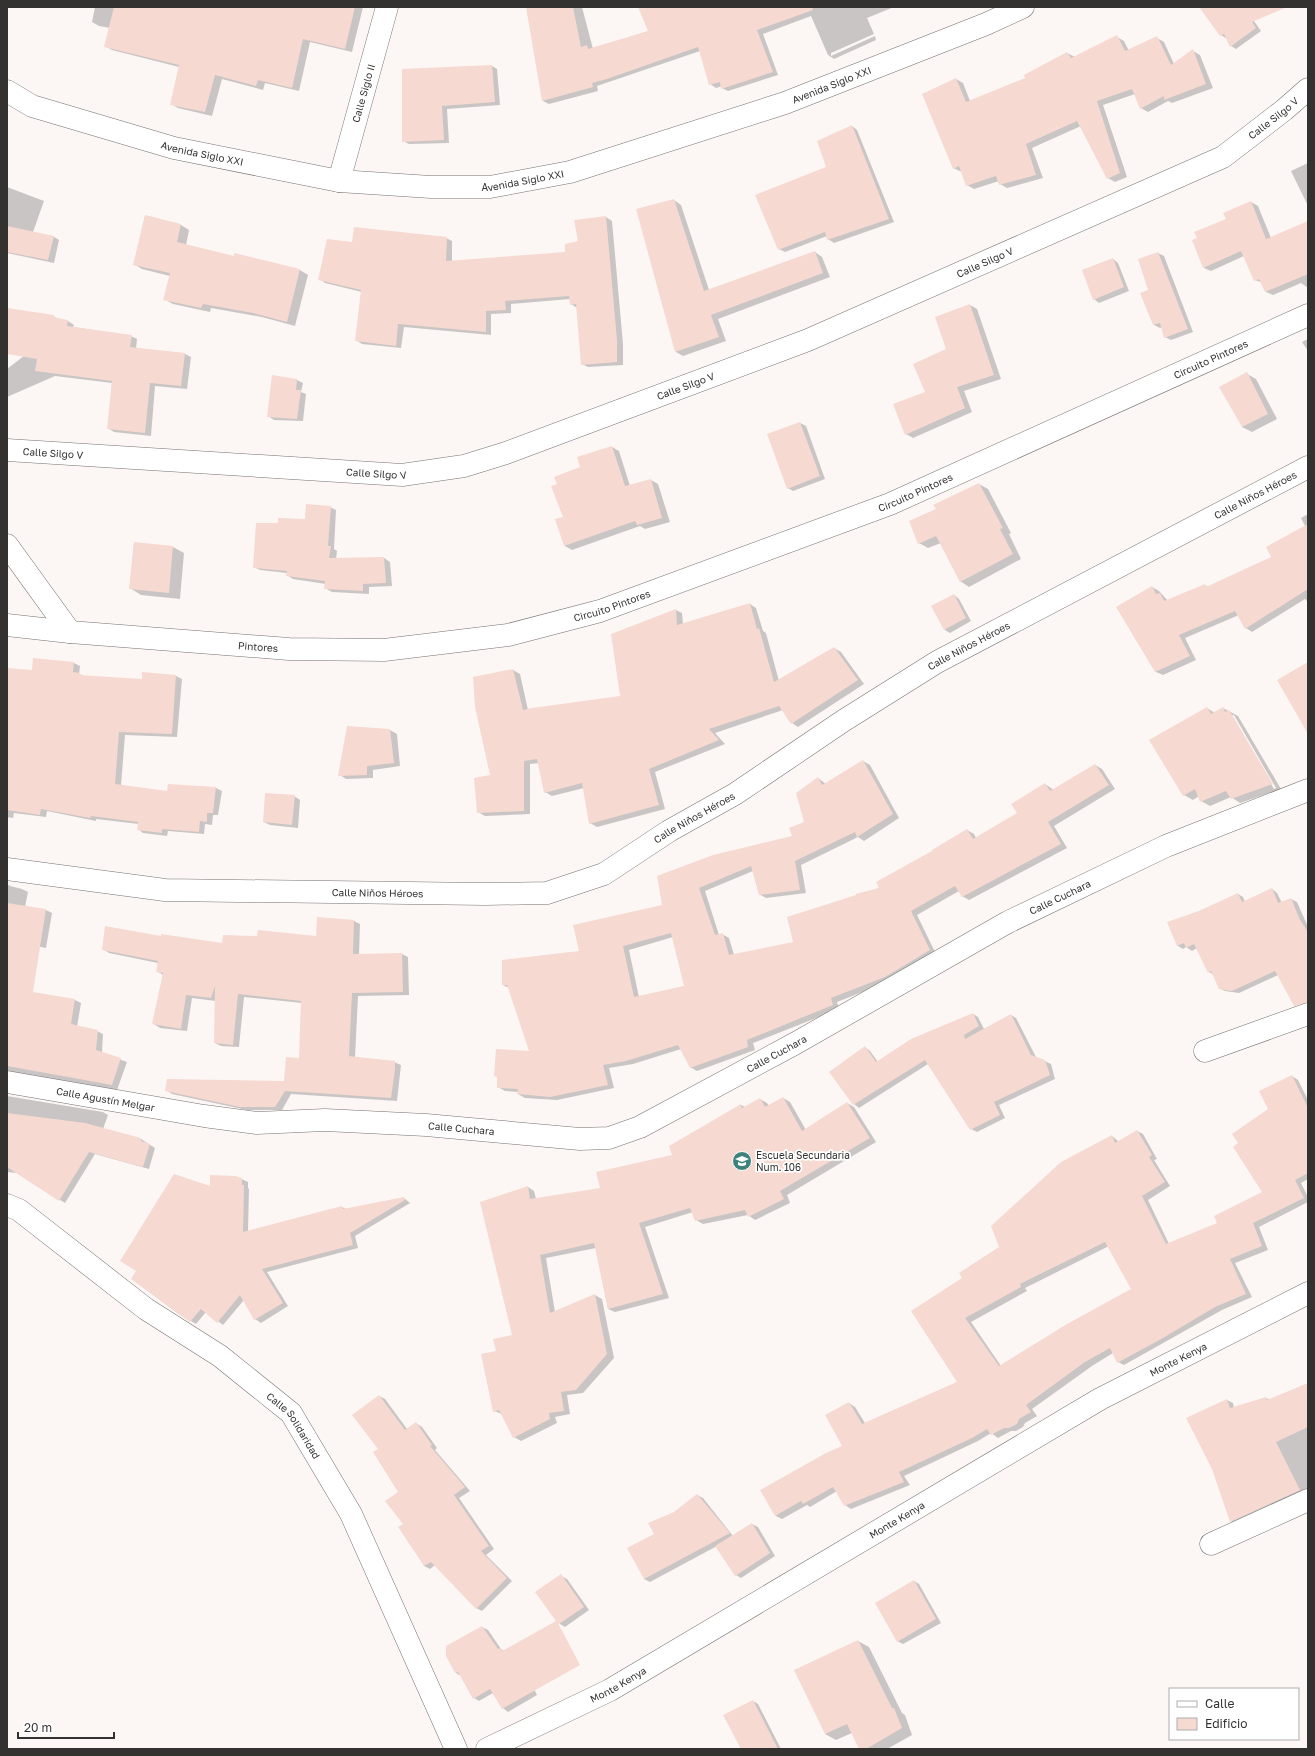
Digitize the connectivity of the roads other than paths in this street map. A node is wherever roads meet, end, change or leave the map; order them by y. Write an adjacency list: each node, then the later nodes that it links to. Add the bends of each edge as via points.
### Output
1 (387, 7): 5 (street, Calle Siglo II)
2 (1023, 7): 5 (street, Avenida Siglo XXI, via 785,103 570,172 490,187 431,187)
3 (1308, 89): 7 (street, Calle Silgo V, via 1223,157 808,340 506,453 464,466 402,475)
4 (7, 91): 5 (street, Avenida Siglo XXI, via 32,106 174,148)
5 (339, 180)
6 (1308, 315): 12 (street, Circuito Pintores, via 890,504 600,612)
7 (7, 450)
8 (1308, 467): 14 (street, Calle Niños Héroes, via 937,662 734,794 668,831 604,874 548,893 165,890)
9 (7, 546): 11 (street)
10 (7, 625): 11 (street, Pintores)
11 (70, 632): 12 (street, Pintores, via 289,649 384,650)
12 (508, 635)
13 (1308, 790): 18 (street, Calle Cuchara, via 1166,846 1008,922 796,1043 640,1127 609,1138 580,1139 426,1125 332,1121 257,1123)
14 (7, 869)
15 (1308, 1014): 16 (street)
16 (1205, 1051)
17 (7, 1082): 18 (street, Calle Agustín Melgar)
18 (204, 1116)
19 (7, 1204): 23 (street, Calle Solidaridad, via 19,1210 146,1309 220,1356 291,1413 351,1514)
20 (1308, 1294): 24 (street, Monte Kenya, via 1100,1399 610,1690)
21 (1308, 1500): 22 (street)
22 (1211, 1544)
23 (456, 1749)
24 (487, 1749)

